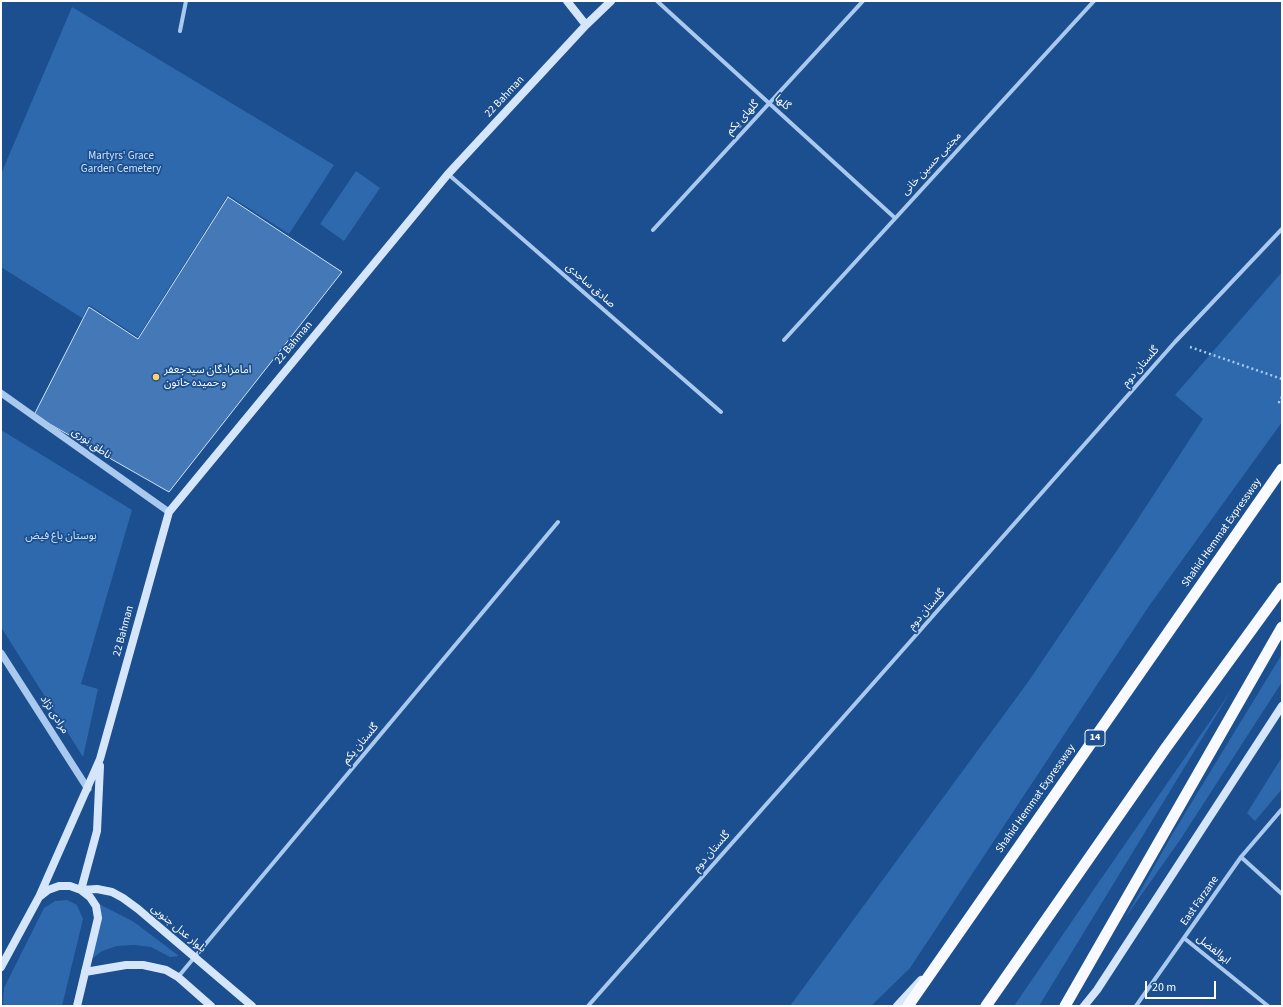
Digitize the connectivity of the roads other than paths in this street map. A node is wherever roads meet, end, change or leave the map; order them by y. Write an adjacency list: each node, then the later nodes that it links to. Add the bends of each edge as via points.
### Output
1 (186, 1): 8 (street)
2 (567, 1): 7 (main road)
3 (611, 1): 7 (main road, 22 Bahman)
4 (657, 1): 9 (street, گلها)
5 (863, 1): 9 (street, گلهای یکم)
6 (1094, 1): 11 (street, مجتبی حسین خانی)
7 (586, 25): 10 (main road, 22 Bahman)
8 (180, 31)
9 (769, 103): 11 (street, گلها); 13 (street, گلهای یکم)
10 (448, 174): 16 (street, صادق ساجدی); 18 (main road, 22 Bahman)
11 (895, 218): 14 (street, مجتبی حسین خانی)
12 (1282, 229): 40 (street, گلستان دوم, via 1175,342)
13 (652, 230)
14 (784, 340)
15 (1, 393): 18 (street, ناطق نوری)
16 (722, 412)
17 (1282, 469): 33 (highway, Shahid Hemmat Expressway / 14)
18 (169, 512): 24 (main road, 22 Bahman)
19 (558, 522): 32 (street, گلستان یکم)
20 (1282, 588): 43 (highway, via 1165,748)
21 (1282, 627): 44 (highway)
22 (1, 653): 25 (street, مرادی نژاد)
23 (1282, 706): 45 (main road, via 1097,990)
24 (100, 759): 25 (main road, 22 Bahman); 28 (main road, 22 Bahman, via 97,831)
25 (88, 789): 30 (main road, 22 Bahman)
26 (1282, 809): 27 (street, East Farzane)
27 (1241, 857): 29 (street); 31 (street, East Farzane)
28 (81, 890): 30 (main road, بلوار عدل جنوبی, via 59,886 48,890); 32 (main road, بلوار عدل جنوبی, via 97,889 112,892 123,898); 35 (main road, via 96,906 98,918)
29 (1282, 894)
30 (40, 897): 34 (main road, 22 Bahman)
31 (1184, 938): 46 (street, East Farzane); 47 (street, ابوالفضل)
32 (194, 957): 36 (street, گلستان یکم); 39 (main road, بلوار عدل جنوبی)
33 (941, 958): 41 (main road); 42 (highway, Shahid Hemmat Expressway / 14)
34 (1, 967)
35 (85, 972): 36 (main road, via 114,966 143,965 166,970); 37 (main road)
36 (178, 977): 38 (main road)
37 (77, 1006)
38 (211, 1006)
39 (252, 1006)
40 (588, 1006)
41 (897, 1006)
42 (908, 1006)
43 (986, 1006)
44 (1065, 1006)
45 (1084, 1006)
46 (1136, 1006)
47 (1268, 1006)

